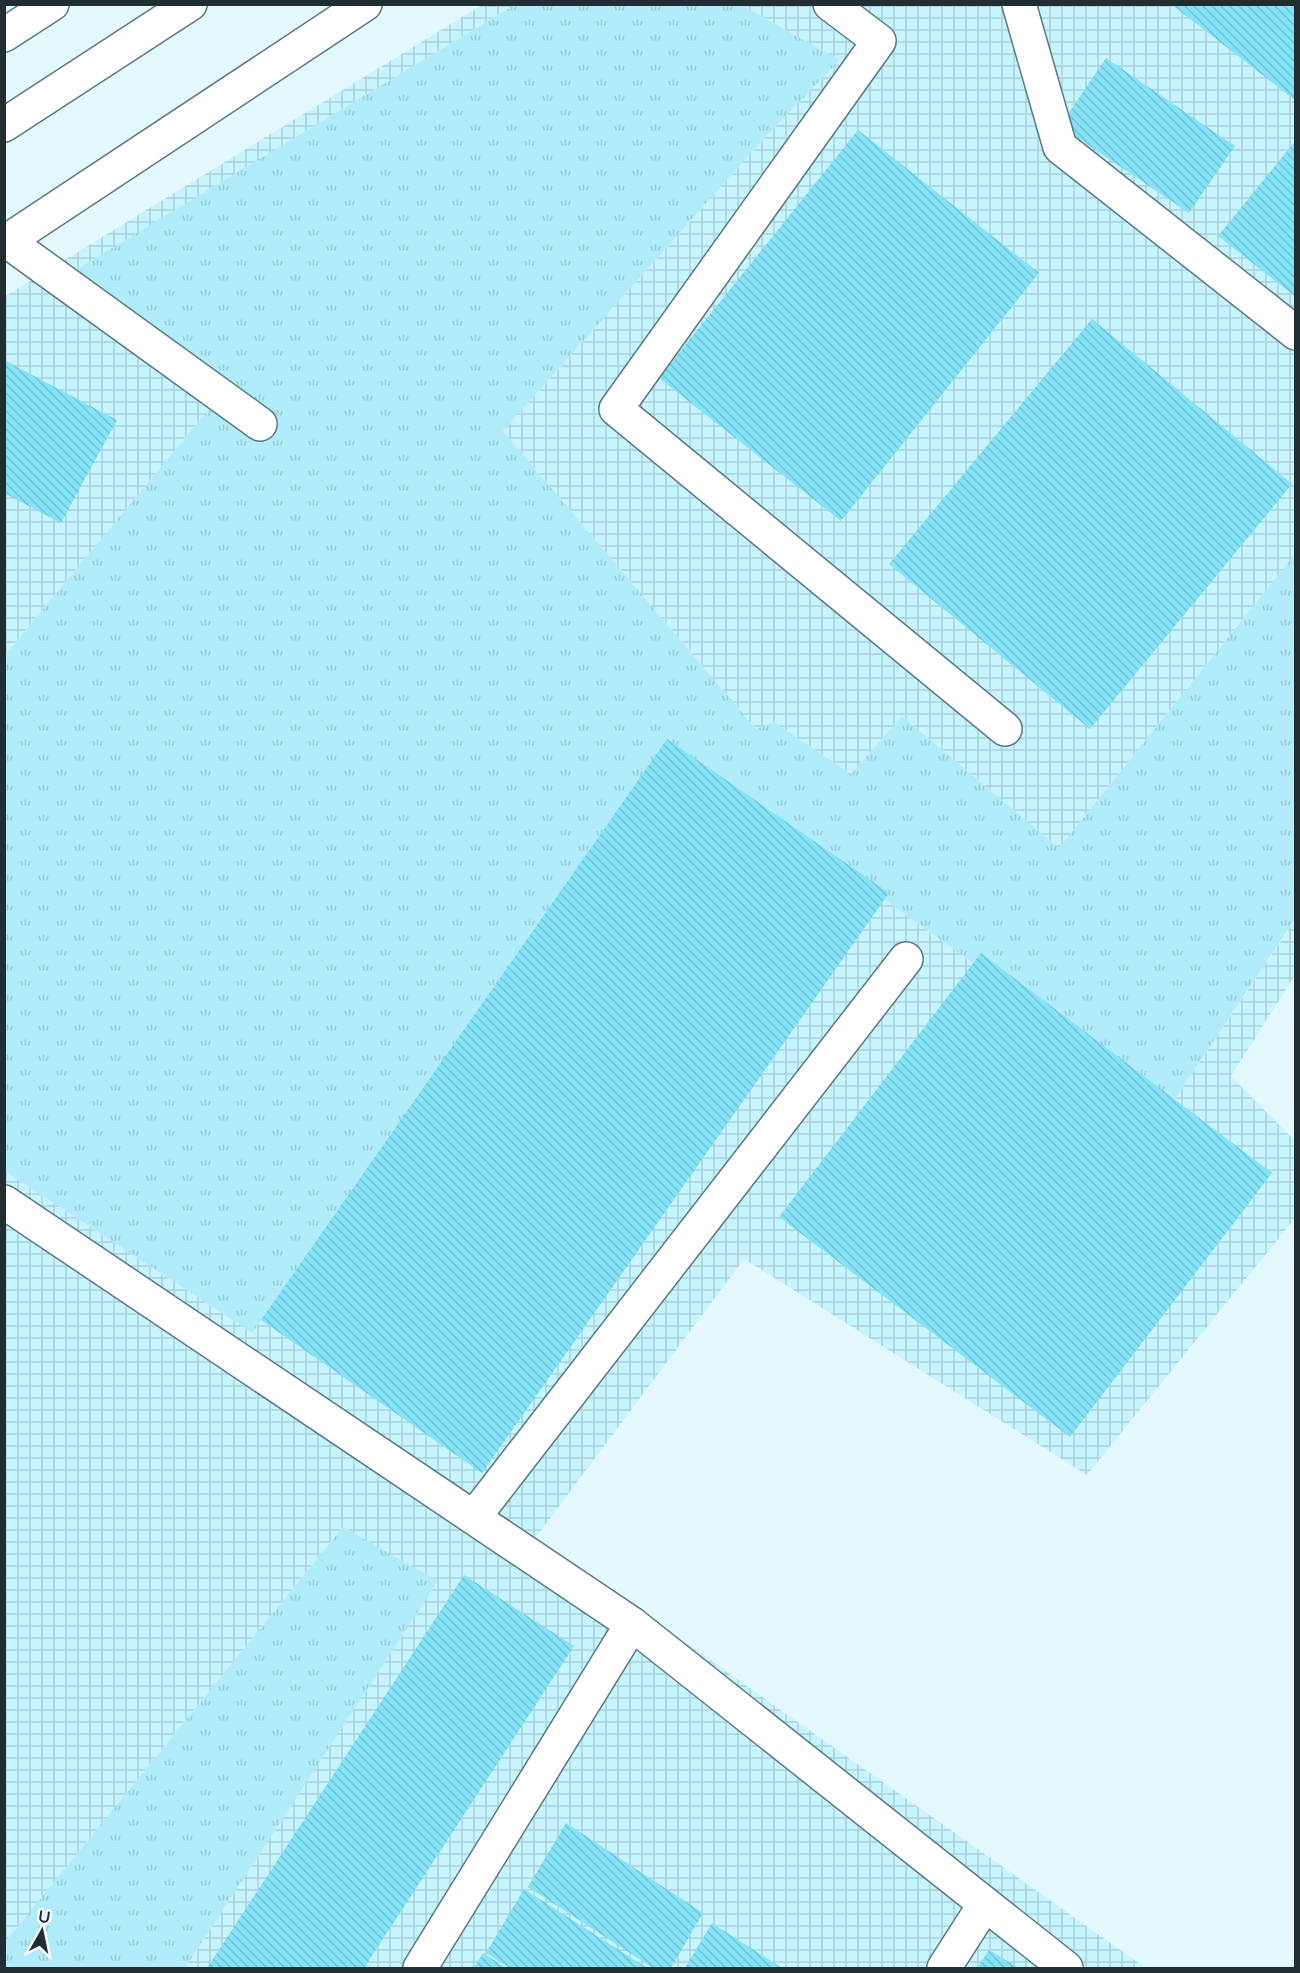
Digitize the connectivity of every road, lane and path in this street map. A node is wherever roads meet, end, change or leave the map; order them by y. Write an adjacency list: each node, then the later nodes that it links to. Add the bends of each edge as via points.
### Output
1 (52, 4): 6 (main road)
2 (190, 4): 7 (main road)
3 (365, 4): 8 (main road)
4 (830, 4): 11 (main road, via 879,41 616,409)
5 (1019, 4): 9 (main road, via 1060,147)
6 (4, 35)
7 (4, 125)
8 (6, 242): 10 (main road)
9 (1296, 333)
10 (260, 424)
11 (1005, 729)
12 (906, 959): 14 (main road)
13 (4, 1202): 14 (main road)
14 (474, 1517): 15 (main road)
15 (633, 1624): 16 (main road); 17 (main road)
16 (985, 1904): 18 (main road); 19 (main road)
17 (420, 1968)
18 (944, 1968)
19 (1066, 1968)

